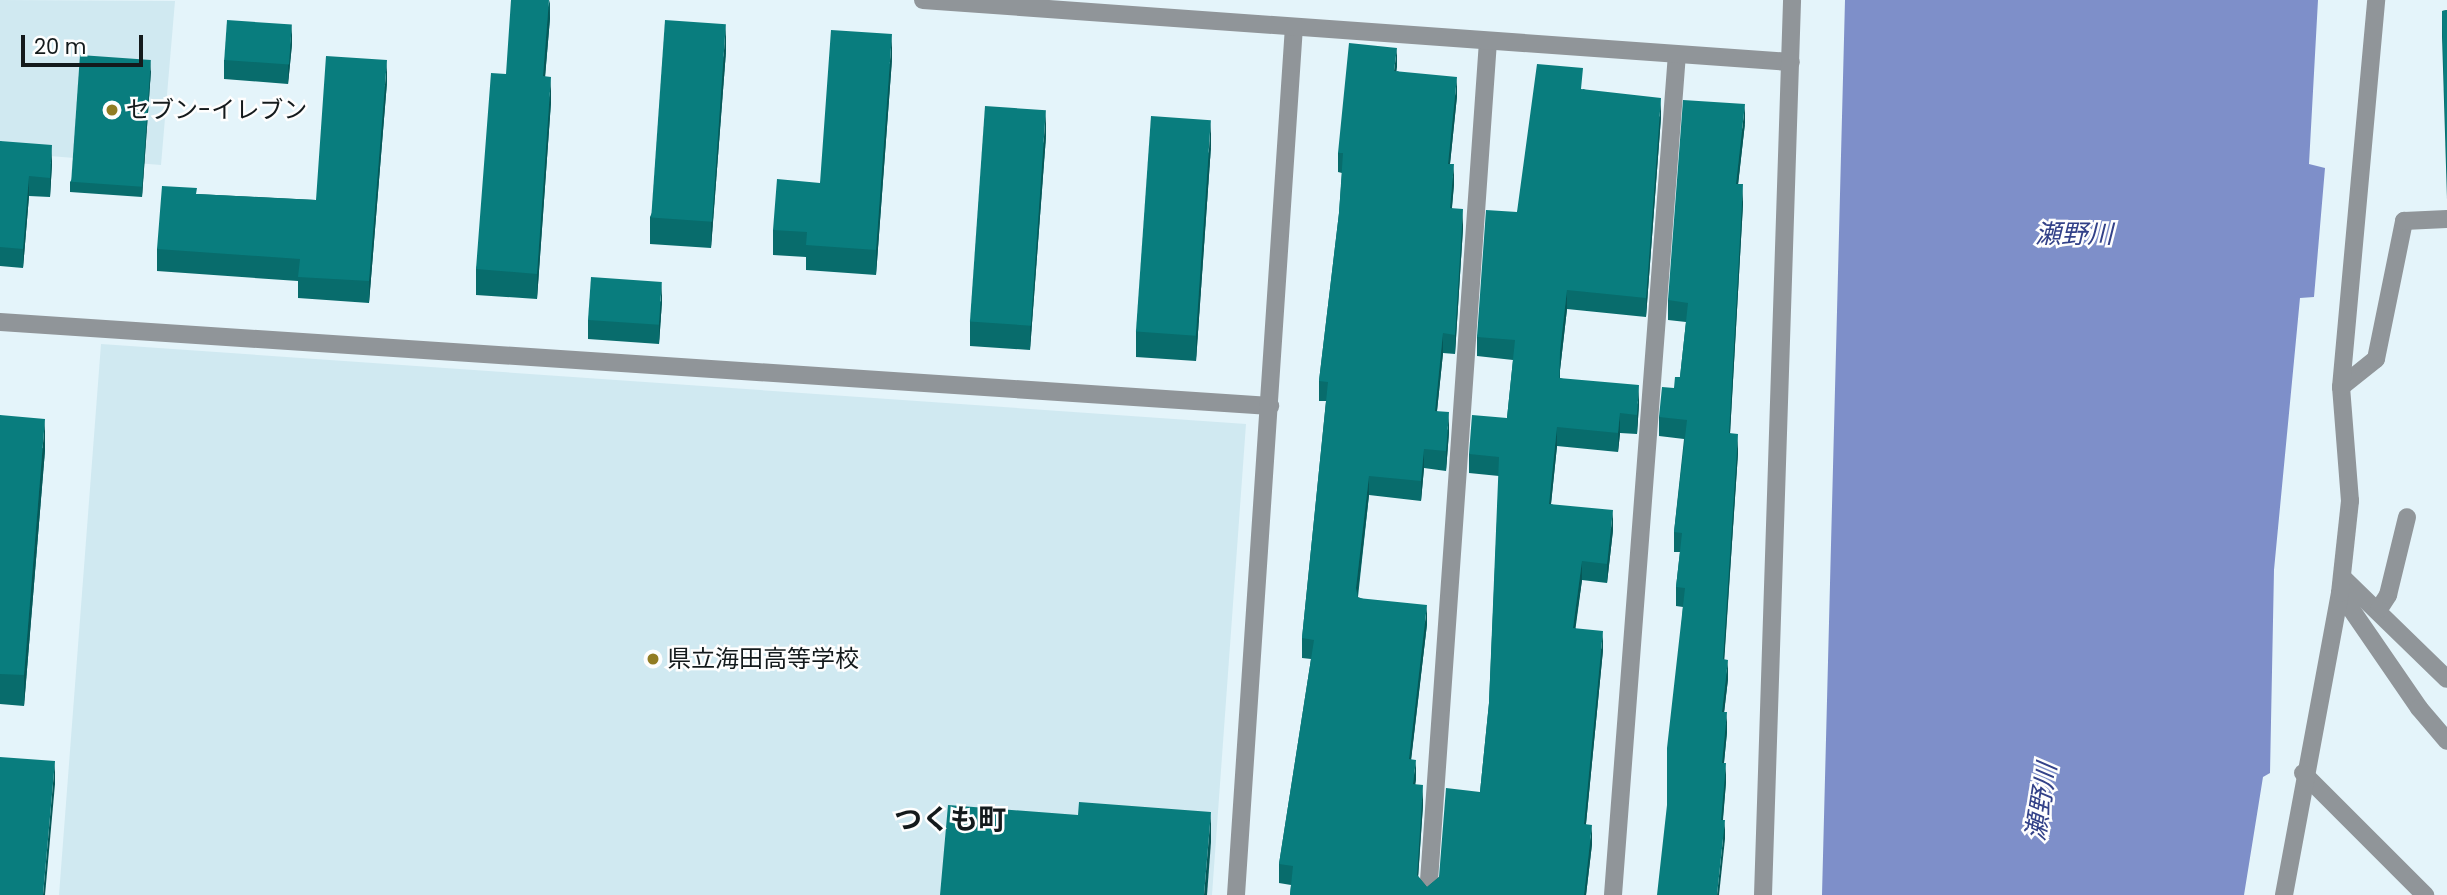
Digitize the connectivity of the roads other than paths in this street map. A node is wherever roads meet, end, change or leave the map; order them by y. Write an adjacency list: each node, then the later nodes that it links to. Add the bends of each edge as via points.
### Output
1 (923, 0): 4 (street)
2 (1792, 0): 7 (street)
3 (2376, 0): 10 (street)
4 (1294, 27): 5 (street); 11 (street)
5 (1488, 40): 6 (street); 19 (street)
6 (1677, 54): 7 (street); 20 (street)
7 (1791, 62): 21 (street)
8 (2447, 219): 10 (street, via 2404,221 2376,359)
9 (0, 322): 11 (street)
10 (2342, 387): 13 (street, via 2350,501)
11 (1270, 406): 18 (street)
12 (2407, 517): 14 (street, via 2388,596)
13 (2341, 585): 14 (street); 16 (street, via 2419,708); 17 (street)
14 (2379, 608): 15 (street)
15 (2447, 679)
16 (2447, 741)
17 (2303, 773): 22 (street); 23 (street)
18 (1236, 895)
19 (1428, 895)
20 (1613, 895)
21 (1763, 895)
22 (2284, 895)
23 (2425, 895)

